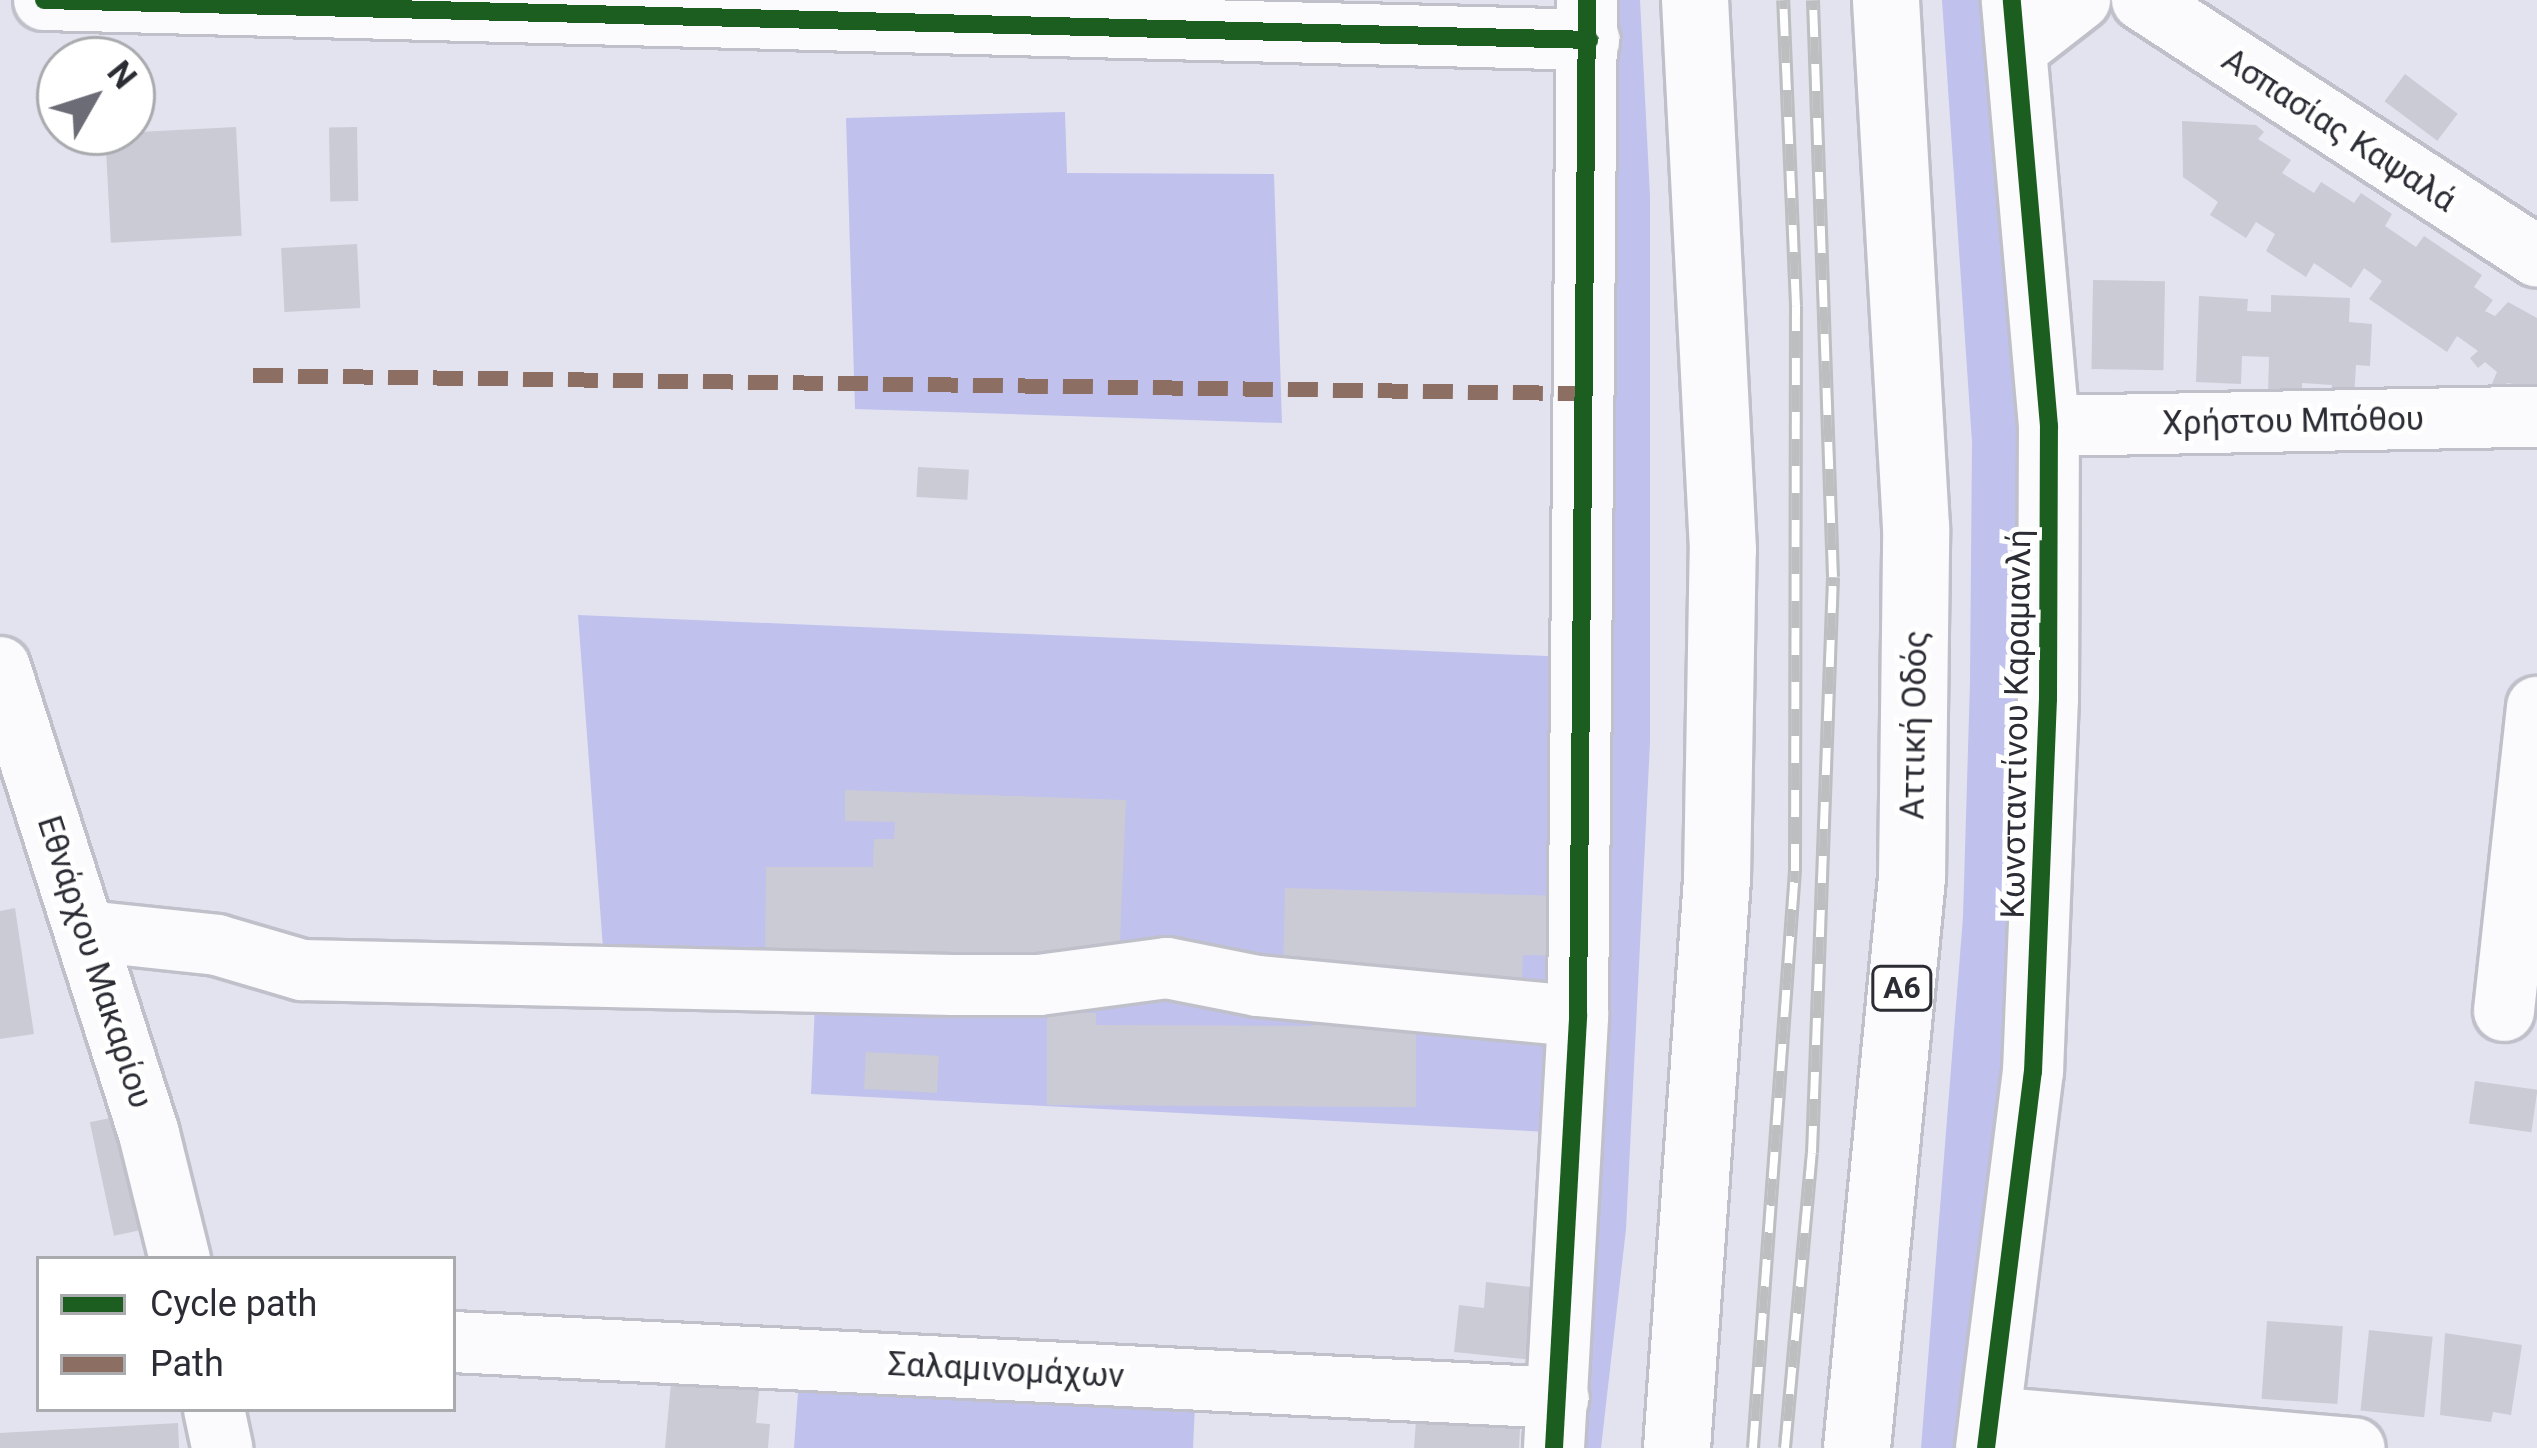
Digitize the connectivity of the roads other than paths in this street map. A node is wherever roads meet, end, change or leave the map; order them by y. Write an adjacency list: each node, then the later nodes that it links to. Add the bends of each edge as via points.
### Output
1 (44, 0): 6 (street)
2 (1695, 0): 22 (highway, via 1723,550 1717,880)
3 (1886, 0): 23 (highway, Αττική Οδός / Α6, via 1916,527 1912,878)
4 (2080, 0): 7 (street)
5 (2150, 4): 8 (street, Ασπασίας Καψαλά)
6 (1588, 20): 15 (street)
7 (2014, 25): 10 (street, Κωνσταντίνου Καραμανλή)
8 (2537, 257)
9 (2537, 417): 10 (street, Χρήστου Μπόθου)
10 (2049, 426): 20 (street, Κωνσταντίνου Καραμανλή, via 2042,944)
11 (0, 667): 13 (street, Εθνάρχου Μακαρίου)
12 (2537, 707): 14 (street)
13 (87, 931): 15 (street, via 217,945 302,970 953,986 1039,985 1167,968 1258,986); 16 (street, Εθνάρχου Μακαρίου)
14 (2504, 1011)
15 (1578, 1016): 19 (street)
16 (179, 1256)
17 (456, 1342): 19 (street, Σαλαμινομάχων)
18 (215, 1412): 21 (street)
19 (1556, 1423)
20 (1988, 1432): 24 (street)
21 (222, 1448)
22 (1677, 1448)
23 (1856, 1448)
24 (2355, 1448)

